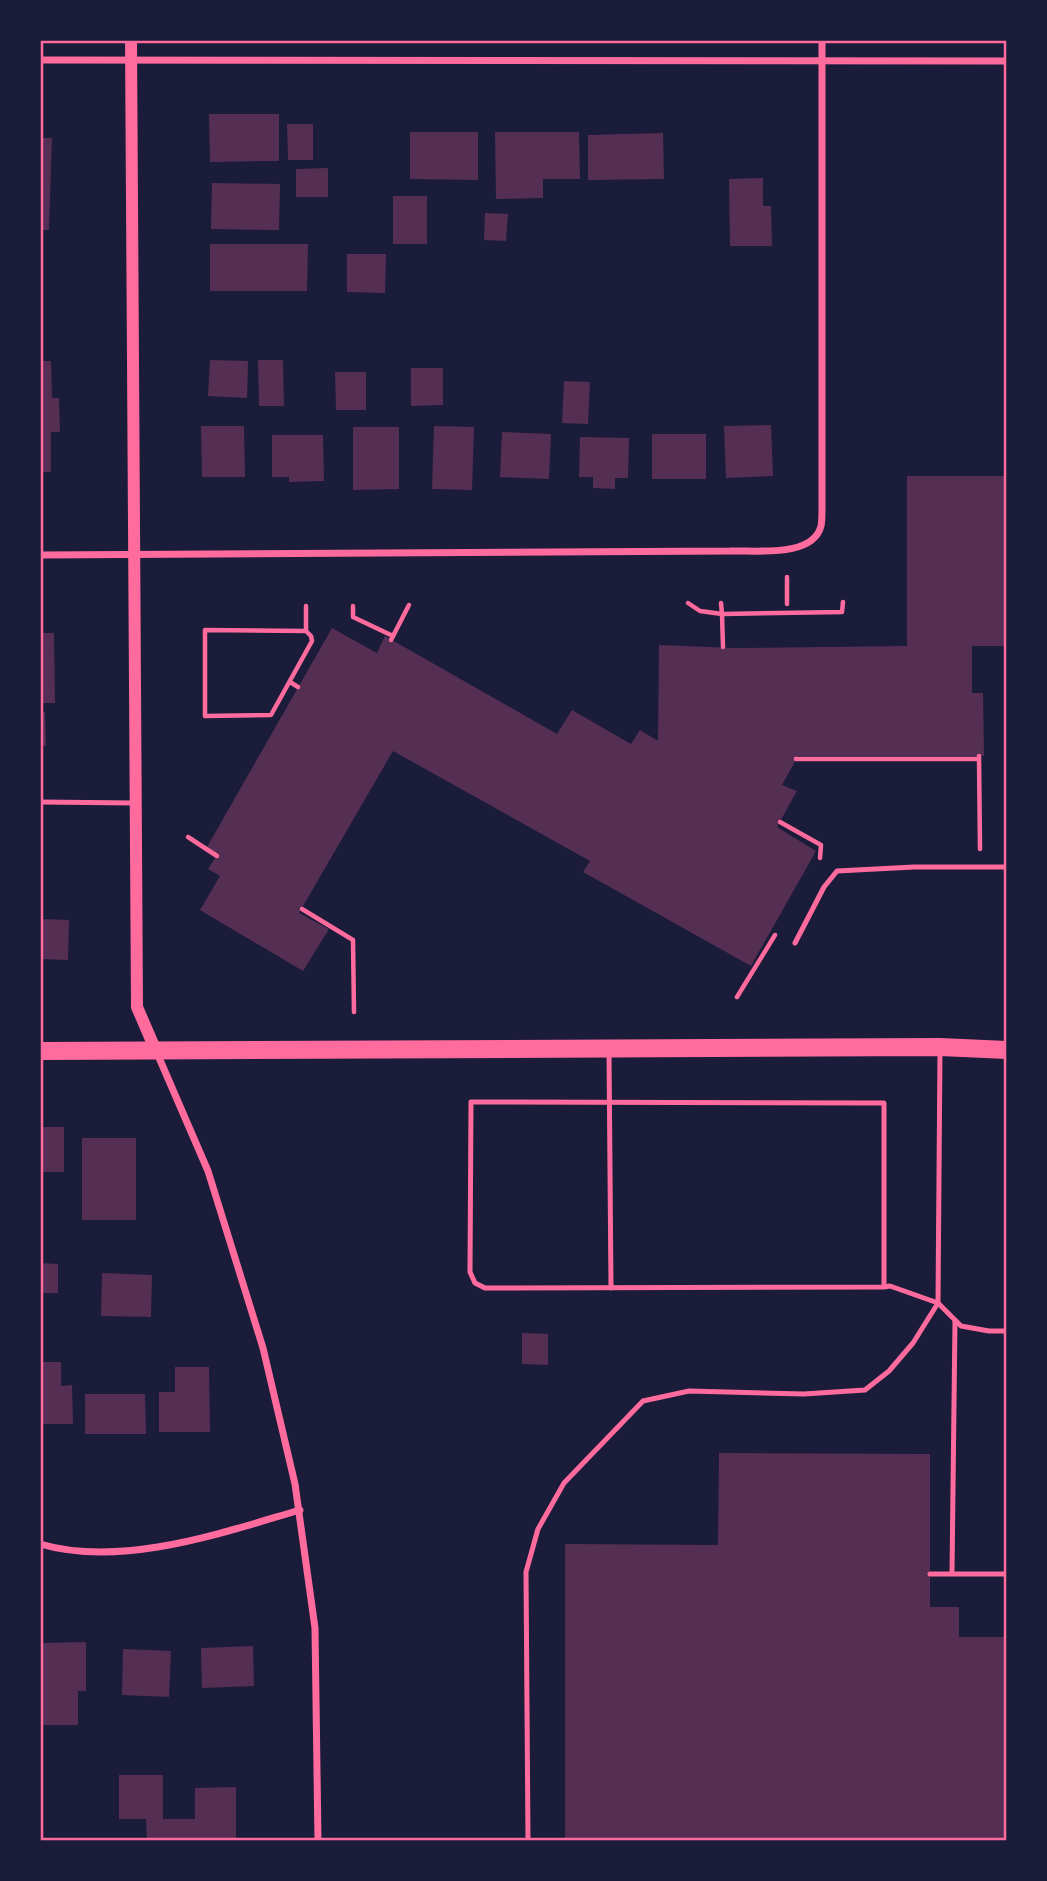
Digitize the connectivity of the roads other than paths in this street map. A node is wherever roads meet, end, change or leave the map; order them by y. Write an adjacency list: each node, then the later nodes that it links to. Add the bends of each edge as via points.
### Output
1 (131, 40): 4 (street)
2 (822, 40): 6 (street)
3 (40, 60): 4 (street)
4 (131, 61): 6 (street); 8 (street)
5 (1007, 61): 6 (street)
6 (822, 62): 8 (street, via 822,509 821,526 810,543 773,550)
7 (40, 555): 8 (street)
8 (133, 555): 10 (street)
9 (40, 802): 10 (lane)
10 (135, 803): 17 (street, via 137,1007)
11 (1007, 867): 12 (lane, via 837,872 824,887)
12 (795, 943)
13 (940, 1047): 14 (main road); 15 (main road); 21 (lane)
14 (608, 1048): 17 (main road); 18 (lane)
15 (1007, 1050)
16 (40, 1051): 17 (main road)
17 (156, 1051): 24 (street, via 208,1171 263,1348)
18 (609, 1102): 19 (lane, via 884,1103); 20 (lane); 20 (lane, via 471,1102 470,1272 475,1283 485,1288)
19 (884, 1287): 20 (lane); 21 (lane)
20 (611, 1288)
21 (938, 1303): 22 (lane); 30 (lane, via 913,1343 865,1390 804,1394 690,1391 643,1401 564,1483 538,1529 526,1572)
22 (955, 1320): 23 (lane, via 961,1326); 26 (lane)
23 (1007, 1331)
24 (300, 1510): 25 (street, via 167,1546 86,1551); 29 (street, via 315,1628)
25 (40, 1544)
26 (952, 1573): 27 (lane); 28 (lane)
27 (930, 1574)
28 (1007, 1574)
29 (318, 1841)
30 (528, 1841)

